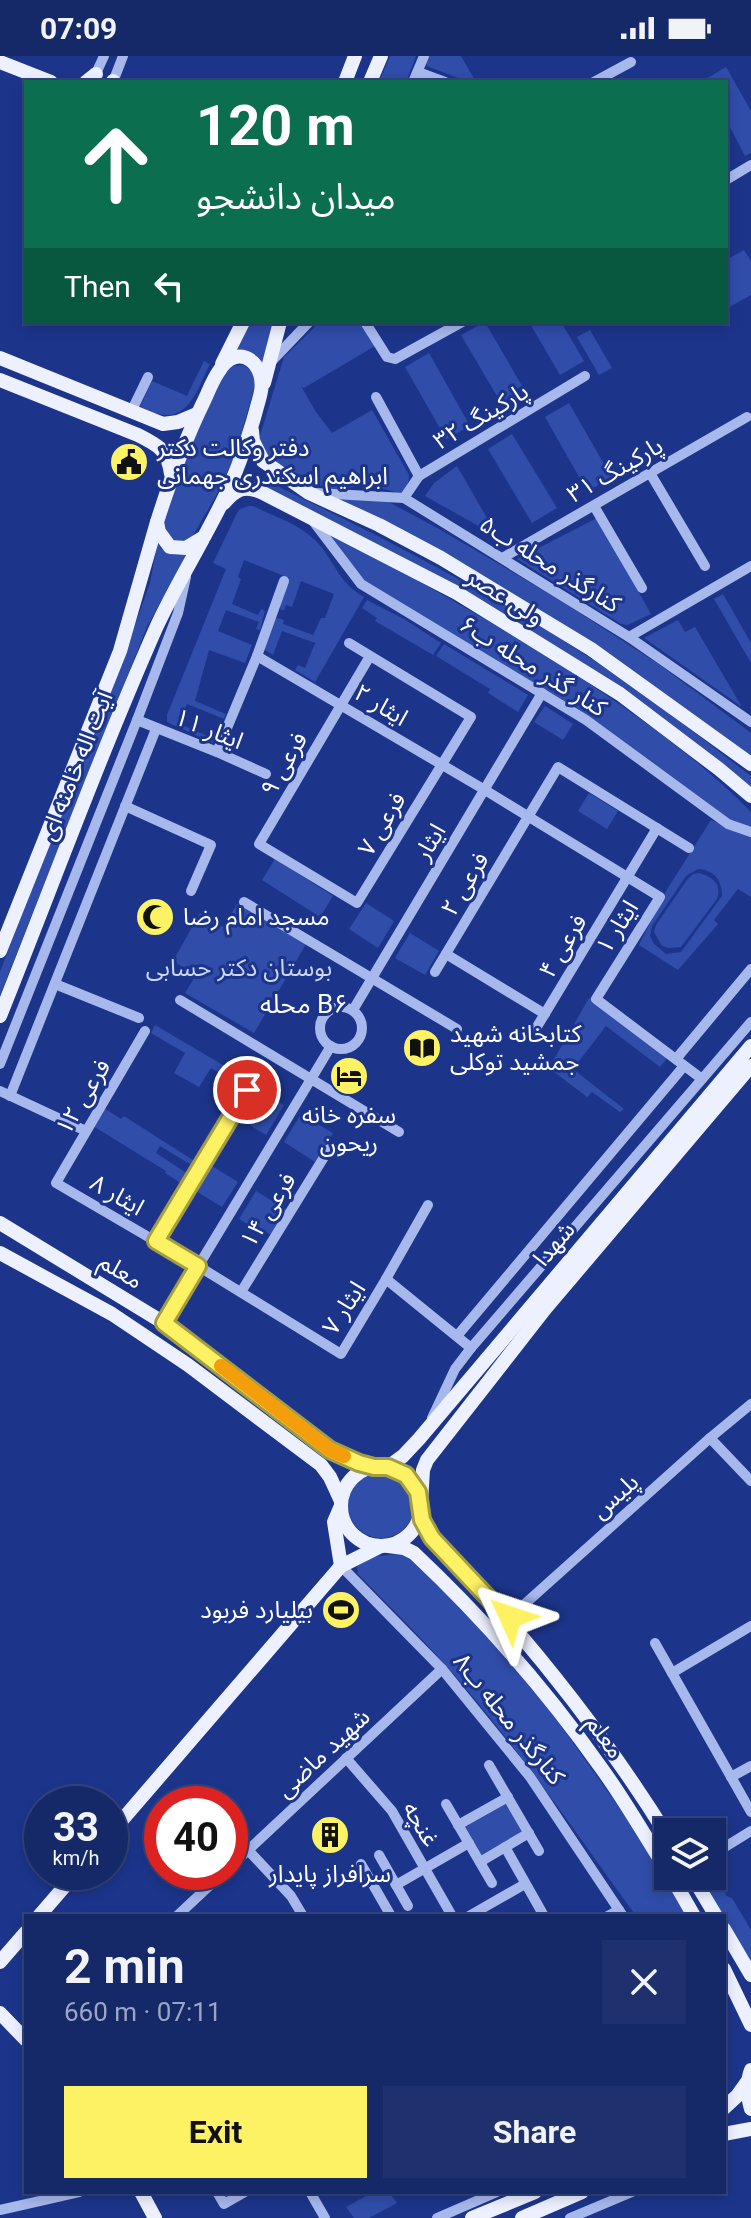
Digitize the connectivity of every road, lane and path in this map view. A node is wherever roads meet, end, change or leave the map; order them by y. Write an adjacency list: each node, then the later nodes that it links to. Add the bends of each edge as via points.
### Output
1 (104, 56): 10 (street)
2 (123, 56): 13 (street)
3 (355, 56): 14 (main road)
4 (381, 56): 15 (main road)
5 (424, 56): 9 (street)
6 (0, 62): 12 (main road)
7 (631, 62): 16 (street)
8 (0, 71): 11 (main road)
9 (416, 77)
10 (91, 79)
11 (24, 80)
12 (46, 80)
13 (114, 80)
14 (346, 80)
15 (371, 80)
16 (598, 80)
17 (751, 165): 18 (street)
18 (728, 179)
19 (242, 324): 26 (main road)
20 (279, 324): 25 (main road)
21 (307, 324): 25 (street)
22 (366, 324): 23 (street, via 387,357 395,359)
23 (458, 324)
24 (0, 358): 32 (main road)
25 (269, 365): 30 (main road)
26 (219, 369): 30 (main road, via 233,358 250,359 258,366); 33 (main road, آیت اله خامنه ای)
27 (585, 376): 39 (street, پارکینگ ۳۲)
28 (148, 377): 32 (street)
29 (0, 380): 38 (main road, via 155,443 169,461)
30 (263, 388): 35 (main road, آیت اله خامنه ای)
31 (376, 397): 39 (street)
32 (131, 412): 33 (main road, via 163,424)
33 (197, 414): 38 (main road, آیت اله خامنه ای)
34 (747, 417): 37 (street, پارکینگ ۳۱)
35 (252, 427): 36 (main road, ولی عصر, via 256,450); 44 (main road, آیت اله خامنه ای)
36 (272, 468): 40 (main road, via 257,483); 41 (main road, ولی عصر)
37 (650, 473): 43 (street, پارکینگ ۳۱); 50 (street)
38 (171, 476): 46 (main road, آیت اله خامنه ای)
39 (419, 476): 42 (street, پارکینگ ۳۲)
40 (261, 492): 44 (main road, via 239,490); 45 (main road, ولی عصر)
41 (309, 493): 42 (street, کنارگذر محله ب۵); 65 (main road, ولی عصر, via 441,558 591,649)
42 (404, 498): 48 (street, کنارگذر محله ب۵)
43 (594, 506): 48 (street, پارکینگ ۳۱); 53 (street)
44 (218, 509): 47 (main road, آیت اله خامنه ای)
45 (310, 516): 58 (street, کنار گذر محله ب۶, via 361,584); 68 (main road, ولی عصر, via 457,593 620,694)
46 (157, 522): 47 (main road, via 170,547 186,548); 78 (main road, آیت اله خامنه ای, via 120,651)
47 (204, 537): 49 (main road, آیت اله خامنه ای)
48 (504, 557): 54 (street, کنارگذر محله ب۵)
49 (189, 564): 61 (street, via 178,613); 87 (main road, آیت اله خامنه ای, via 123,707)
50 (705, 566)
51 (751, 566): 54 (street)
52 (284, 581): 56 (street)
53 (642, 588)
54 (629, 637): 60 (street, کنارگذر محله ب۵)
55 (349, 643): 57 (street)
56 (257, 656): 59 (street, ایثار ۲); 63 (street)
57 (370, 656): 59 (street, فرعی ۹); 64 (street, فرعی ۷, via 471,717)
58 (542, 693): 67 (street, ایثار); 72 (street, کنار گذر محله ب۶, via 728,824)
59 (342, 705): 64 (street, ایثار ۲); 77 (street, فرعی ۹, via 259,844)
60 (750, 719)
61 (137, 720): 62 (street, ایثار ۱۱); 96 (street)
62 (156, 729): 63 (street, ایثار ۱۱); 69 (street)
63 (217, 752): 66 (street, ایثار ۱۱)
64 (441, 764): 67 (street, ایثار ۲); 77 (street, فرعی ۷)
65 (751, 764)
66 (266, 774)
67 (485, 790): 70 (street, ایثار ۱); 82 (street, ایثار)
68 (751, 796)
69 (125, 806): 75 (street, via 211,845); 83 (street)
70 (529, 817): 71 (street, فرعی ۲, via 558,767); 74 (street, ایثار ۱); 79 (street, فرعی ۲)
71 (657, 828): 73 (street); 74 (street, فرعی ۴)
72 (751, 832)
73 (689, 848)
74 (627, 877): 86 (street, فرعی ۴); 95 (street, ایثار ۱, via 660,897 596,999)
75 (191, 891)
76 (244, 902): 82 (street)
77 (357, 903)
78 (0, 951)
79 (446, 954): 81 (street, فرعی ۲); 86 (street)
80 (751, 969): 95 (street)
81 (435, 972)
82 (373, 977): 85 (street, ایثار); 90 (street)
83 (55, 984): 88 (street); 101 (street)
84 (180, 1000): 98 (street)
85 (353, 1010): 93 (street, via 362,1028 358,1041 342,1049); 93 (street, via 334,1008 324,1016 320,1029)
86 (545, 1014): 92 (street, فرعی ۴)
87 (0, 1016)
88 (139, 1018)
89 (751, 1022): 99 (street)
90 (457, 1029)
91 (145, 1031): 102 (street, فرعی ۱۲)
92 (532, 1035)
93 (331, 1046): 98 (street)
94 (751, 1046): 108 (main road, شهدا)
95 (680, 1063): 99 (street, ایثار ۱); 115 (street)
96 (0, 1064)
97 (751, 1066): 108 (main road, شهدا)
98 (311, 1078): 103 (street); 111 (street)
99 (702, 1079): 116 (street)
100 (247, 1090): 109 (street)
101 (5, 1094): 102 (street)
102 (86, 1131): 105 (street, فرعی ۱۲)
103 (399, 1132)
104 (329, 1149): 113 (street, فرعی ۱۴)
105 (56, 1183): 109 (street, ایثار ۸)
106 (428, 1205): 112 (street)
107 (0, 1223): 114 (main road, معلم)
108 (608, 1225): 118 (main road, شهدا); 121 (main road, شهدا)
109 (156, 1241): 111 (street, ایثار ۸)
110 (0, 1253): 122 (main road, via 125,1322)
111 (198, 1266): 113 (street, ایثار ۷); 114 (street)
112 (386, 1279): 113 (street, ایثار ۷, via 341,1354); 115 (street, ایثار ۷)
113 (241, 1292)
114 (164, 1323): 120 (main road, معلم)
115 (457, 1336): 116 (street, ایثار ۷)
116 (471, 1348): 118 (street)
117 (751, 1404): 119 (street, پلیس)
118 (423, 1435): 121 (main road); 123 (main road, شهدا, via 403,1456)
119 (710, 1438): 124 (street); 131 (street, پلیس)
120 (330, 1450): 122 (main road); 123 (main road, معلم)
121 (434, 1452): 126 (main road, شهدا, via 423,1470)
122 (321, 1465): 125 (main road)
123 (381, 1467): 125 (main road, via 364,1470 348,1483); 126 (main road, via 406,1475)
124 (751, 1481)
125 (341, 1504): 127 (main road, via 343,1519 358,1539); 128 (main road, via 334,1522)
126 (421, 1507): 127 (main road, via 413,1531); 129 (main road, معلم, via 432,1538)
127 (385, 1546): 128 (main road); 130 (main road, معلم, via 414,1553)
128 (341, 1566): 134 (street, کنارگذر محله ب۸); 143 (main road)
129 (458, 1566): 130 (main road, via 445,1570); 131 (main road, معلم)
130 (443, 1581): 152 (main road, معلم, via 567,1722)
131 (508, 1619): 144 (main road, معلم, via 600,1736)
132 (751, 1626): 135 (street)
133 (655, 1643): 135 (street)
134 (442, 1669): 136 (street, شهید ماضی); 168 (street, کنارگذر محله ب۸, via 530,1777)
135 (672, 1673): 139 (street)
136 (346, 1758): 151 (street, شهید ماضی); 158 (street, غنچه, via 392,1811)
137 (489, 1765): 140 (street)
138 (751, 1766): 139 (street)
139 (731, 1777): 142 (street)
140 (508, 1797): 145 (street); 147 (street)
141 (446, 1804): 145 (street)
142 (751, 1812)
143 (128, 1813)
144 (655, 1818)
145 (458, 1825): 148 (street)
146 (751, 1831): 149 (street)
147 (529, 1833): 150 (street); 153 (street)
148 (469, 1843): 155 (street); 158 (street)
149 (726, 1846)
150 (505, 1847): 155 (street); 161 (street)
151 (248, 1850): 171 (street)
152 (654, 1850)
153 (539, 1851)
154 (379, 1855): 157 (street)
155 (480, 1862): 160 (street)
156 (361, 1864): 159 (street)
157 (385, 1866): 159 (street); 162 (street)
158 (424, 1868): 162 (street); 172 (street, غنچه)
159 (368, 1876): 167 (street)
160 (492, 1883)
161 (525, 1884): 173 (street); 174 (street)
162 (396, 1885): 167 (street, via 406,1903)
163 (61, 1890): 169 (main road)
164 (205, 1890): 170 (street)
165 (679, 1890): 175 (main road, معلم)
166 (700, 1890): 176 (main road)
167 (389, 1913)
168 (621, 1913)
169 (41, 1914)
170 (179, 1914)
171 (302, 1914)
172 (451, 1914)
173 (472, 1914)
174 (543, 1914)
175 (693, 1914)
176 (715, 1914)
177 (726, 1932): 181 (main road)
178 (24, 1934): 179 (main road)
179 (0, 1962)
180 (726, 1975): 183 (main road)
181 (751, 1975)
182 (0, 2013): 184 (main road)
183 (751, 2025)
184 (24, 2038)
185 (749, 2076): 186 (main road); 187 (main road)
186 (726, 2106)
187 (751, 2109)
188 (751, 2129): 189 (main road)
189 (726, 2134)
190 (70, 2194): 199 (street)
191 (142, 2194): 200 (main road)
192 (218, 2194): 193 (street, via 224,2204)
193 (242, 2194)
194 (311, 2194): 201 (street)
195 (492, 2194): 202 (street)
196 (530, 2194): 203 (main road)
197 (577, 2194): 204 (main road)
198 (627, 2194): 205 (street)
199 (0, 2210)
200 (155, 2218)
201 (325, 2218)
202 (437, 2218)
203 (472, 2218)
204 (522, 2218)
205 (570, 2218)

